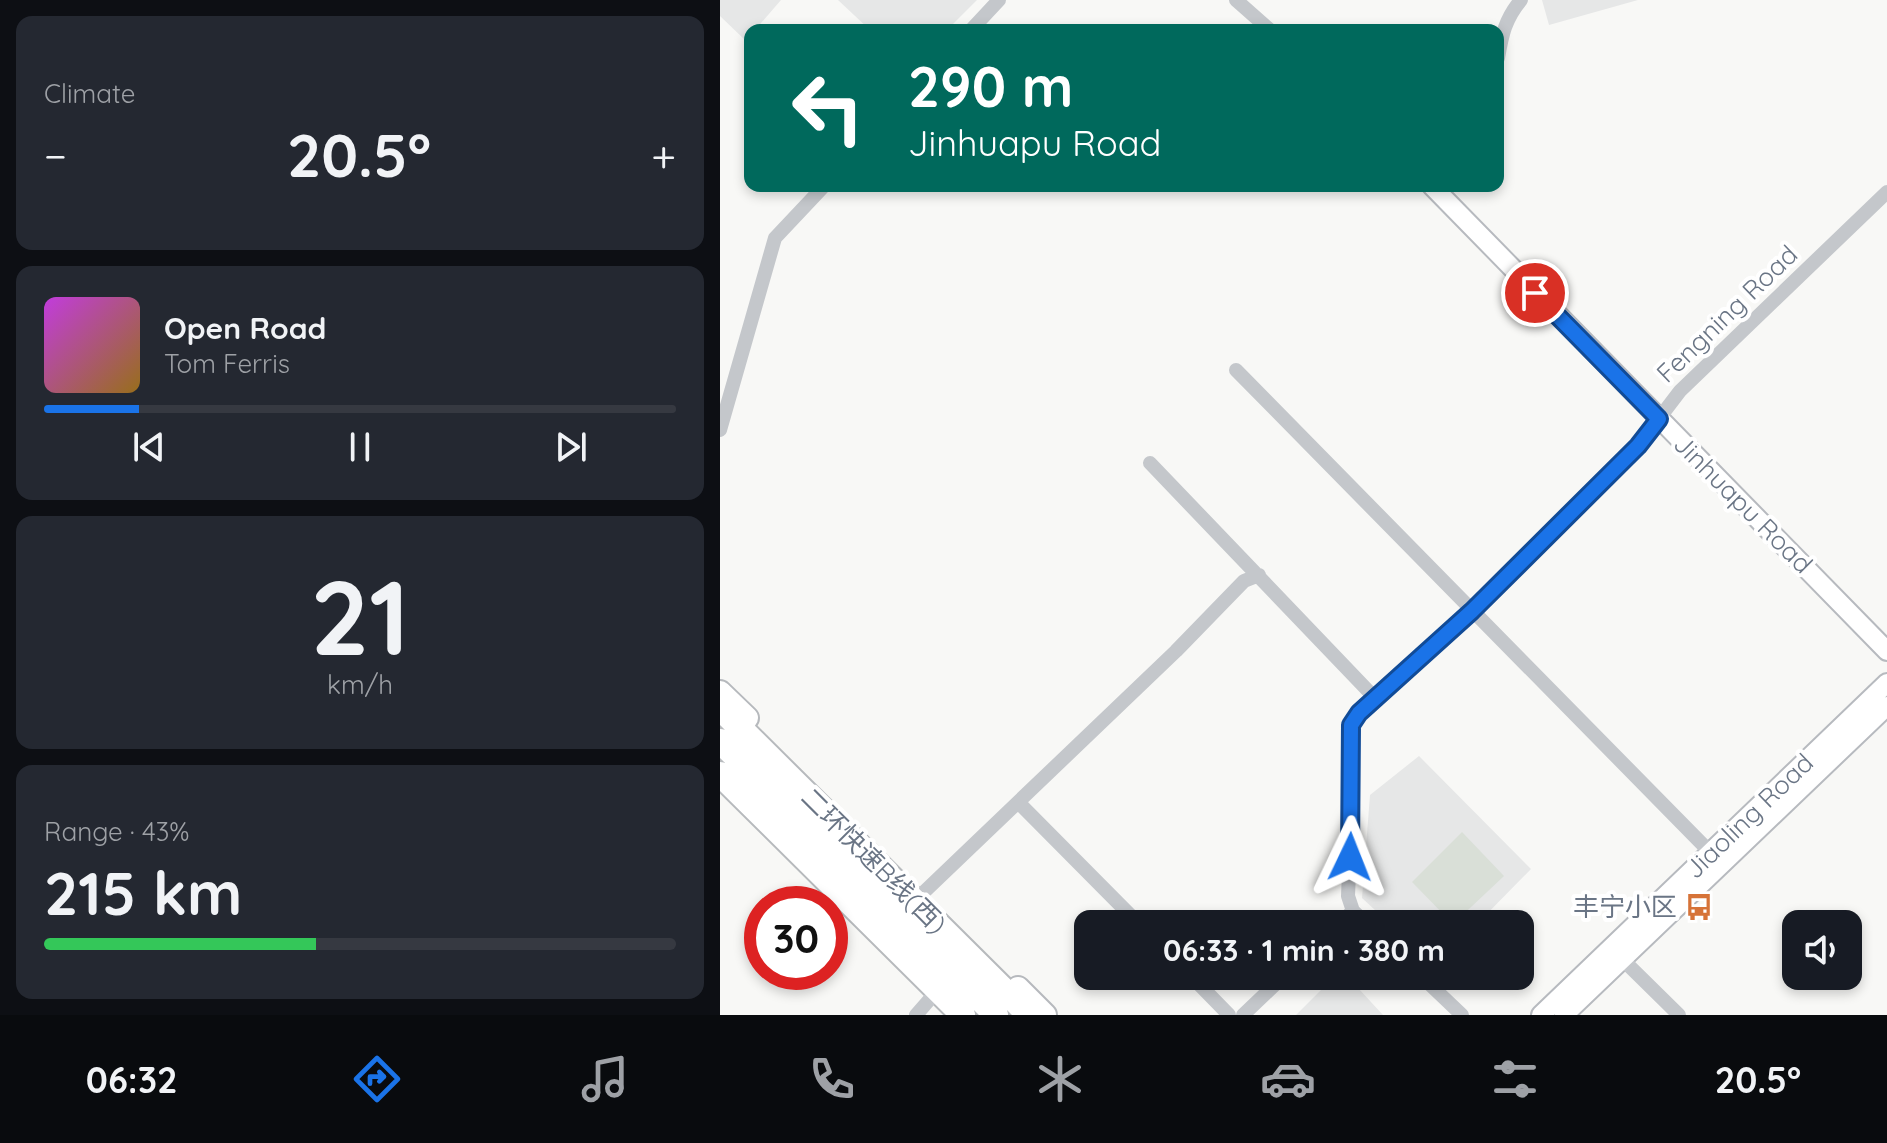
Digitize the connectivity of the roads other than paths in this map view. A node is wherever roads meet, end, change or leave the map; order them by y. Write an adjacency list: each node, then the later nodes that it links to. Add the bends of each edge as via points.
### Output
1 (999, 0): 4 (street)
2 (1236, 0): 5 (street)
3 (1521, 0): 6 (street)
4 (977, 24)
5 (1263, 24)
6 (1504, 25)
7 (818, 192): 12 (street, via 775,238)
8 (1438, 192): 11 (street, Jinhuapu Road)
9 (1887, 192): 11 (street, Fengning Road, via 1680,391)
10 (1236, 370): 15 (street)
11 (1659, 419): 15 (street, Fengning Road); 16 (street, Jinhuapu Road)
12 (720, 430)
13 (1150, 463): 14 (street)
14 (1259, 575): 19 (street); 26 (street, via 1244,581)
15 (1472, 611): 19 (street, Fengning Road); 27 (street)
16 (1887, 651)
17 (1887, 683): 27 (street, Jiaoling Road)
18 (720, 692): 28 (main road)
19 (1374, 697): 30 (street, Fengning Road, via 1351,725 1348,896)
20 (1887, 706): 31 (street, Jiaoling Road)
21 (720, 708): 41 (highway, 二环快速B线(西))
22 (720, 741): 40 (highway)
23 (720, 757): 39 (main road)
24 (720, 774): 38 (highway)
25 (720, 790): 35 (street)
26 (1019, 803): 28 (street); 29 (street)
27 (1710, 852): 31 (street, Jiaoling Road)
28 (923, 893): 42 (main road)
29 (1125, 910)
30 (1353, 910)
31 (1617, 954): 46 (street, Jiaoling Road); 47 (street, Jiaoling Road); 48 (street)
32 (1205, 990): 43 (street)
33 (1269, 990): 44 (street)
34 (1436, 990): 45 (street)
35 (930, 999): 36 (street); 37 (street)
36 (916, 1015)
37 (946, 1015)
38 (963, 1015)
39 (979, 1015)
40 (996, 1015)
41 (1029, 1015)
42 (1045, 1015)
43 (1229, 1015)
44 (1243, 1015)
45 (1462, 1015)
46 (1541, 1015)
47 (1564, 1015)
48 (1679, 1015)

